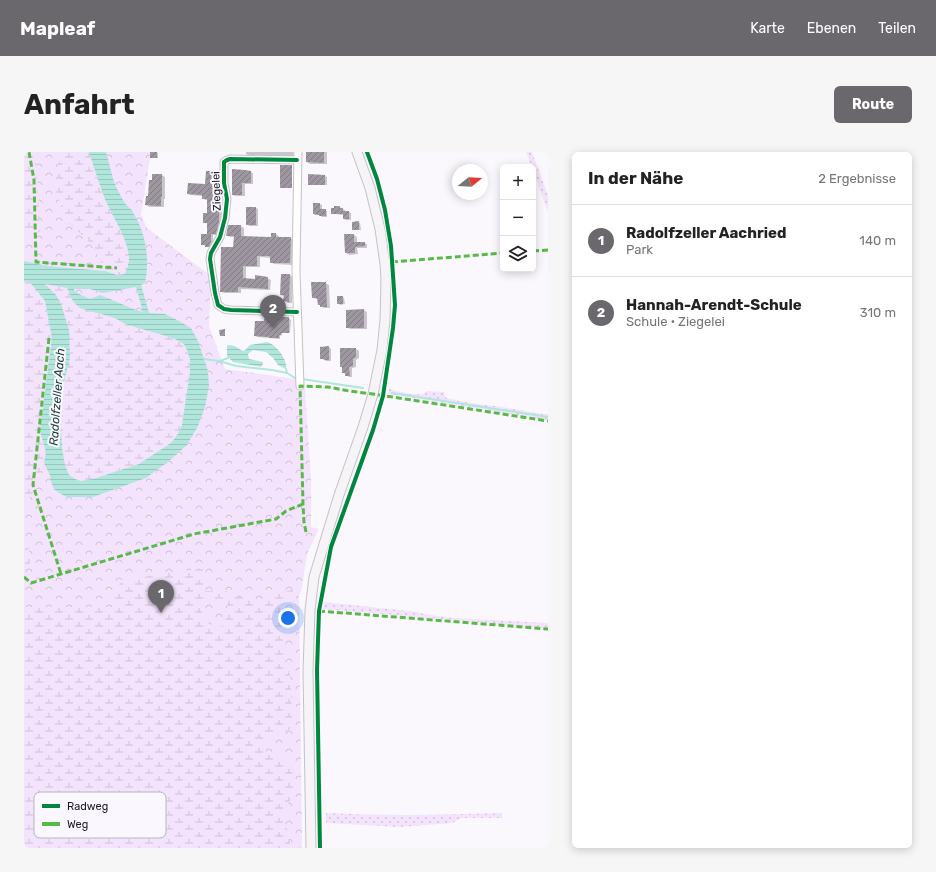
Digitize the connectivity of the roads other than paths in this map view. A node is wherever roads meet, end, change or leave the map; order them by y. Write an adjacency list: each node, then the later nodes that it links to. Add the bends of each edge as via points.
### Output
1 (357, 152): 5 (main road, via 370,188 380,229 385,269 385,320 379,370 373,394 314,577 308,672)
2 (297, 156): 3 (street, Ziegelei); 3 (street, Ziegelei, via 230,159 224,162 225,218 210,259 218,305 224,309)
3 (297, 312): 4 (street, Ziegelei)
4 (300, 384)
5 (310, 848)

